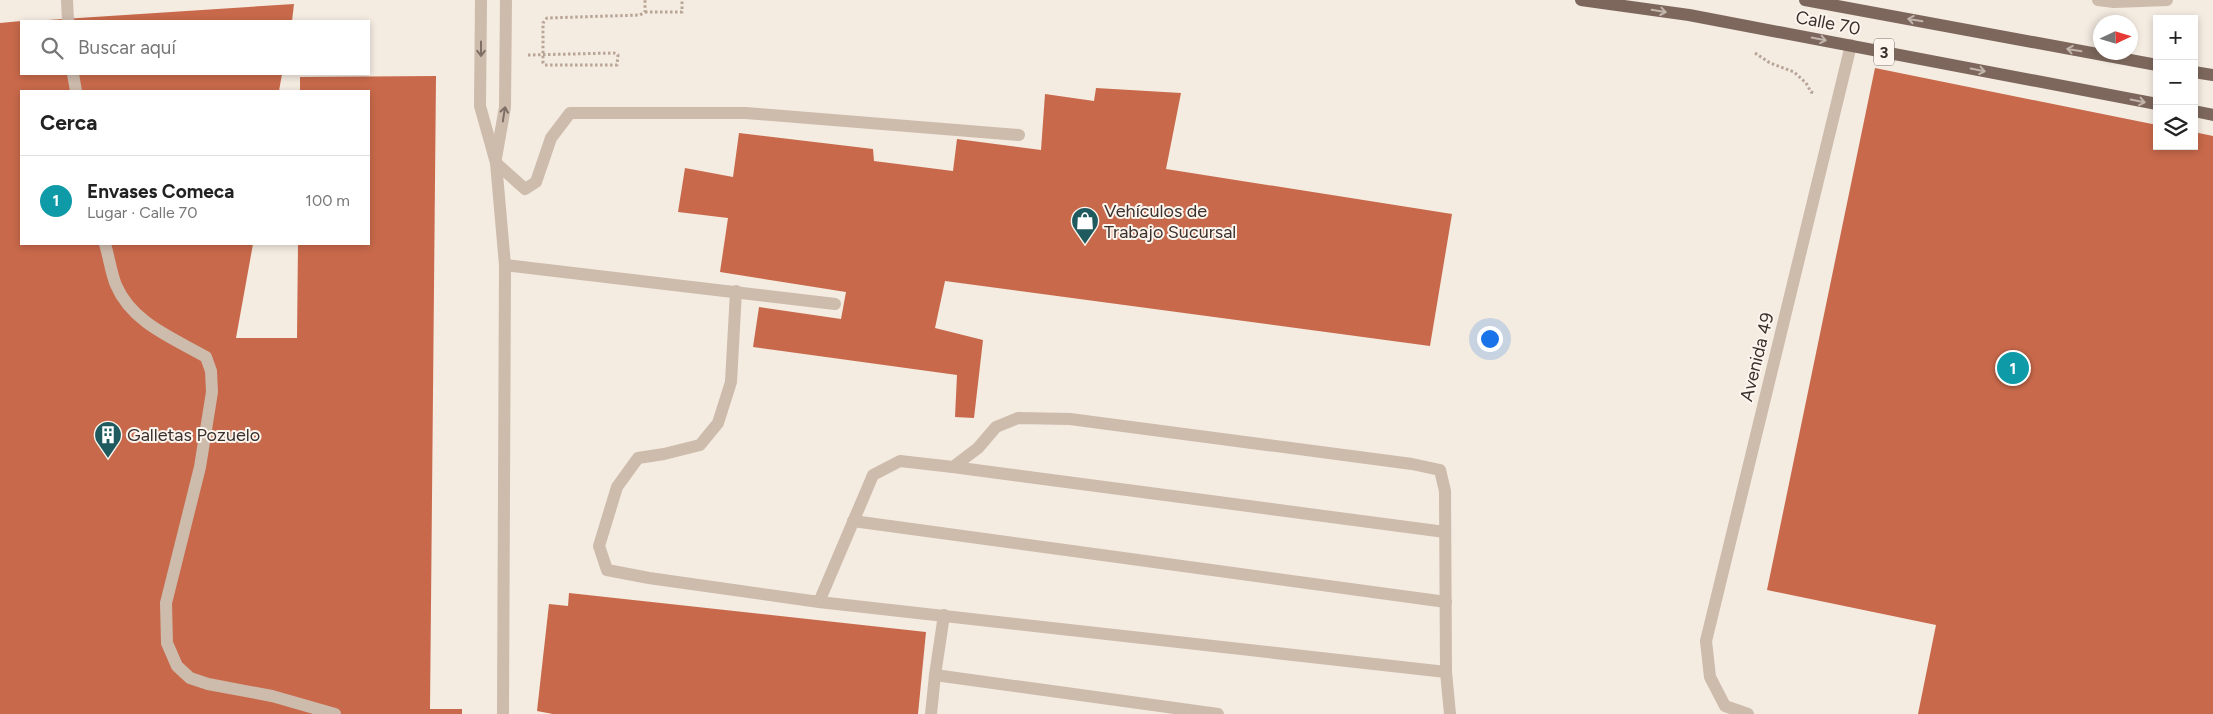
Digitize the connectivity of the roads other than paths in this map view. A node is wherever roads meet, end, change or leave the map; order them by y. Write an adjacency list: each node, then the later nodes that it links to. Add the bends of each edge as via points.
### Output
1 (67, 0): 8 (street)
2 (481, 0): 19 (street, one-way to 19, via 480,106)
3 (506, 0): 19 (street, one-way to 3, via 505,107)
4 (1581, 0): 9 (main road, Calle 70 / 3, one-way to 9, via 1689,15)
5 (1804, 0): 10 (main road, Calle 70 / 3, one-way to 5)
6 (2098, 0): 7 (street)
7 (2167, 0)
8 (68, 20)
9 (1851, 45): 15 (main road, Calle 70 / 3, one-way to 15); 37 (street, Avenida 49, via 1706,641 1710,677 1725,706)
10 (2153, 64)
11 (2198, 73): 13 (main road)
12 (73, 75): 14 (street)
13 (2213, 75)
14 (76, 90)
15 (2153, 103)
16 (2198, 112): 17 (main road)
17 (2213, 115)
18 (1019, 135): 19 (street, via 746,113 570,113 551,138 536,182 525,189)
19 (496, 162): 21 (street)
20 (105, 245): 32 (street, via 116,286 128,304 149,326 206,357 211,371 212,392 200,466 166,603 167,643 177,666 190,678 208,684 272,696)
21 (504, 265): 22 (street); 33 (street)
22 (736, 291): 23 (street); 27 (street, via 731,382 718,423 700,445 638,458 617,487 599,546 607,570)
23 (835, 304)
24 (953, 467): 25 (street, via 900,461 873,475); 26 (street); 26 (street, via 978,448 996,427 1018,418 1070,419 1285,447 1440,470 1445,491)
25 (853, 521): 27 (street); 28 (street)
26 (1445, 532): 28 (street)
27 (819, 602): 29 (street)
28 (1446, 602): 30 (street)
29 (944, 615): 30 (street); 31 (street)
30 (1446, 672): 36 (street)
31 (935, 675): 34 (street); 35 (street)
32 (335, 714)
33 (503, 714)
34 (931, 714)
35 (1218, 714)
36 (1450, 714)
37 (1748, 714)

